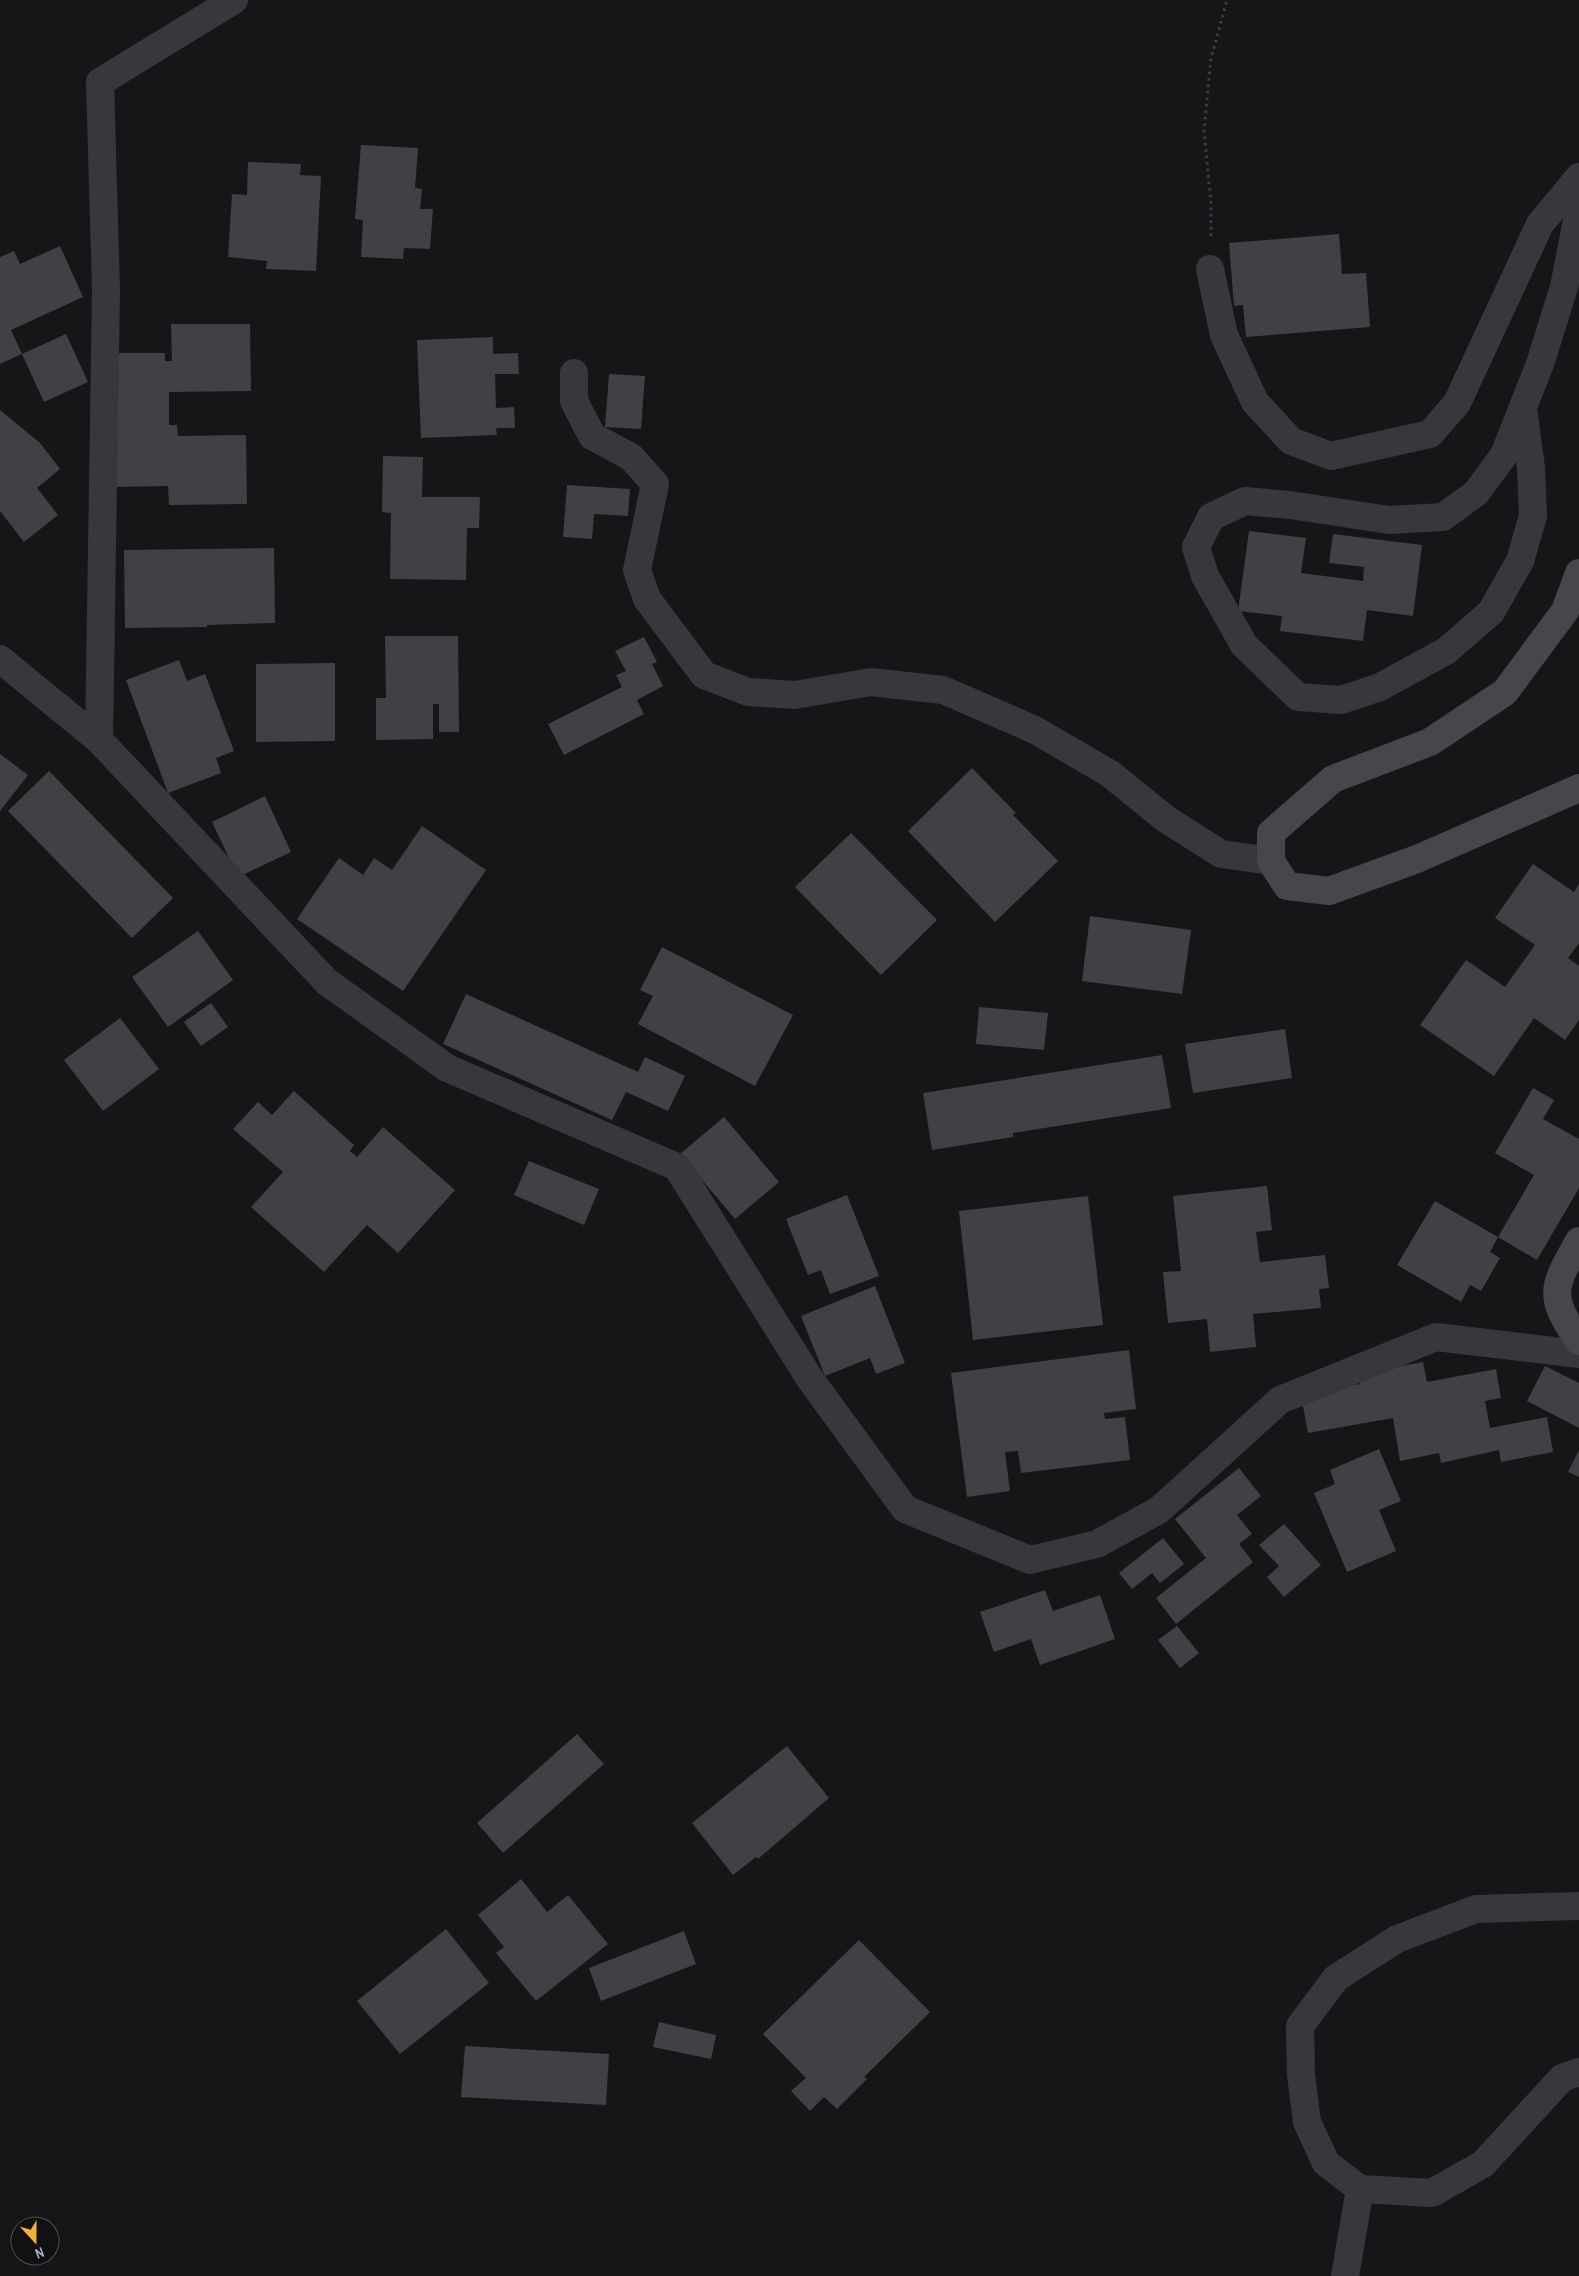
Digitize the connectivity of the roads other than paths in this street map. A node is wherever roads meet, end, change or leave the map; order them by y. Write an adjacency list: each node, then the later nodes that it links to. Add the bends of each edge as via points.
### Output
1 (234, 0): 9 (street, via 100,82 106,290)
2 (1579, 177): 4 (street, via 1540,224 1456,403 1430,434 1332,456 1291,441 1255,402 1224,335)
3 (1579, 210): 6 (street, via 1564,287)
4 (1210, 269)
5 (574, 373): 11 (street, via 574,402 592,436 631,457 655,484 637,570 647,599 704,675 748,692 795,695 871,682 943,690 1036,730 1109,773 1166,819 1221,854)
6 (1523, 408): 6 (street, via 1504,456 1476,493 1443,517 1388,520 1245,501 1211,518 1196,548 1205,576 1244,645 1298,696 1341,700 1380,687 1446,651 1491,612 1520,561 1533,516)
7 (1579, 573): 11 (street, via 1565,611 1505,692 1430,742 1333,779 1272,833)
8 (0, 659): 9 (street)
9 (100, 740): 14 (street, via 327,982 447,1068 677,1167 810,1379 905,1509 1030,1560 1097,1544 1159,1510 1280,1400 1436,1337)
10 (1579, 788): 11 (street, via 1417,859 1328,890 1286,886)
11 (1271, 861)
12 (1579, 1241): 13 (street, via 1560,1276 1556,1297 1566,1322)
13 (1579, 1341)
14 (1579, 1354)
15 (1579, 1906): 17 (street, via 1476,1909 1397,1938 1336,1978 1300,2026 1301,2075 1307,2122 1326,2163)
16 (1579, 2072): 17 (street, via 1562,2078 1483,2164 1432,2193)
17 (1360, 2189): 18 (street)
18 (1345, 2276)

